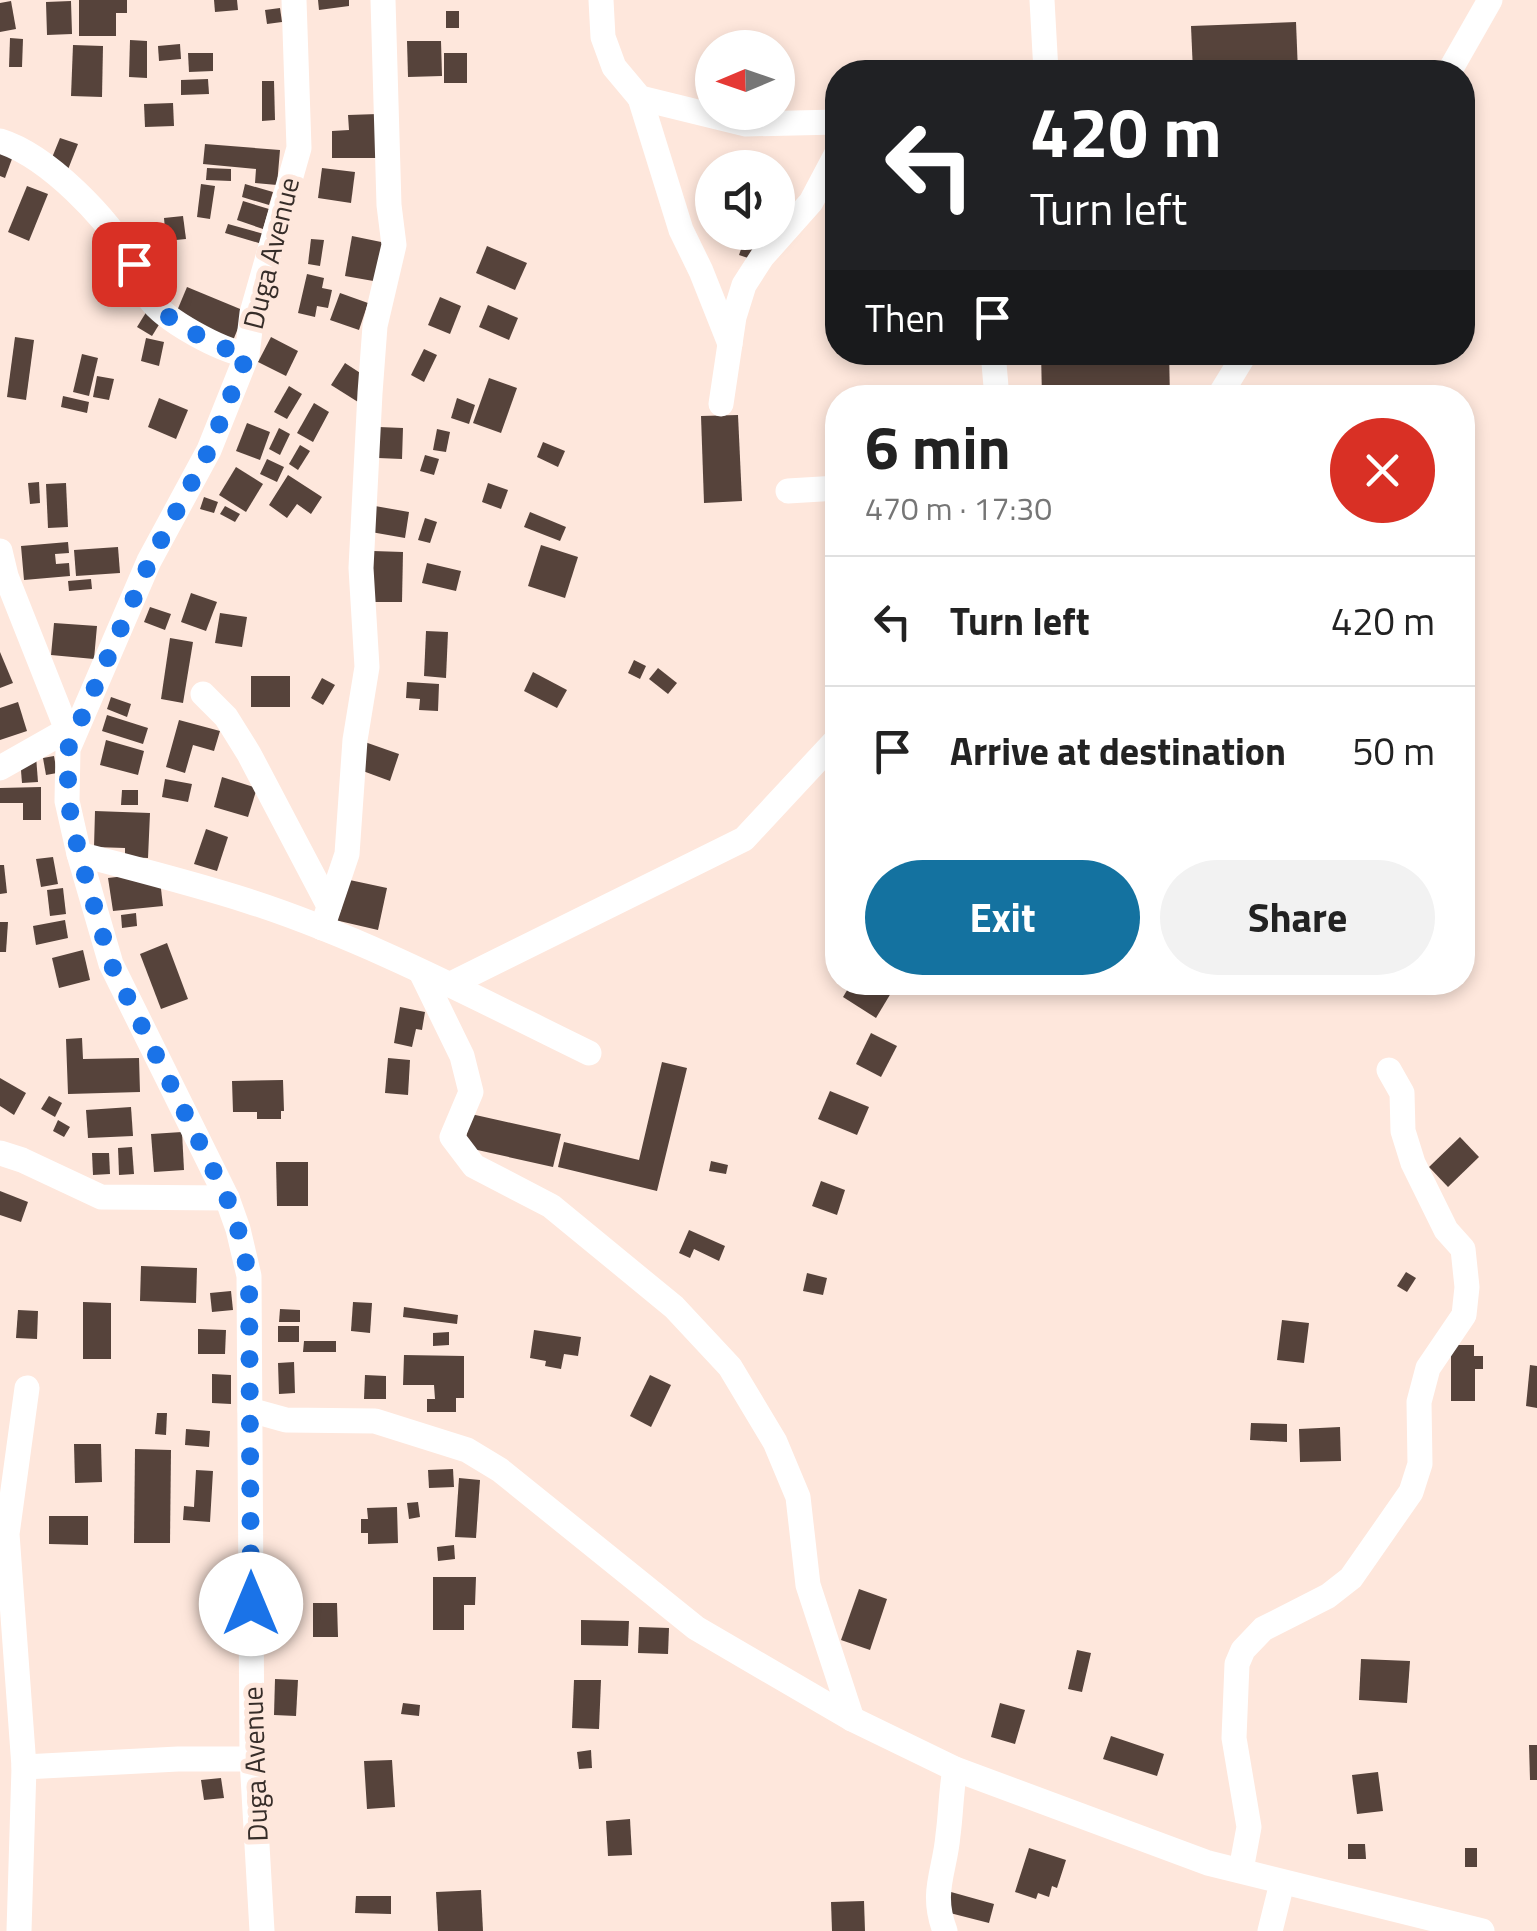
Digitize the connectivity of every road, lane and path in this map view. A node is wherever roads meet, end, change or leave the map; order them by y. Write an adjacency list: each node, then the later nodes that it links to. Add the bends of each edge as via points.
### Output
1 (294, 0): 13 (street, Duga Avenue, via 299,148 252,313)
2 (383, 0): 23 (street, via 394,245 375,326 370,393 361,568 367,667 347,854)
3 (600, 0): 8 (street, via 614,67)
4 (1042, 0): 6 (street)
5 (1490, 0): 7 (street)
6 (1045, 60)
7 (1456, 60)
8 (640, 98): 9 (street, via 746,124); 12 (street, via 680,230)
9 (825, 122)
10 (0, 140): 13 (street, via 37,160 94,212 134,264 150,300 169,317)
11 (825, 176): 12 (street, via 744,285)
12 (730, 344): 14 (street)
13 (247, 355): 19 (street, Duga Avenue, via 209,450)
14 (721, 404)
15 (825, 489): 16 (street)
16 (788, 491)
17 (0, 551): 19 (street)
18 (203, 694): 23 (street, via 249,754)
19 (68, 739): 21 (street); 22 (street, Duga Avenue, via 68,801)
20 (825, 752): 25 (street, via 744,839)
21 (0, 768)
22 (79, 854): 23 (street); 29 (street, Duga Avenue, via 111,964)
23 (325, 917): 24 (street)
24 (422, 972): 25 (street); 33 (street, via 462,1056 471,1092 452,1136 462,1152 474,1166 551,1206 674,1307 730,1367 775,1442 798,1497 808,1584)
25 (449, 985): 26 (street)
26 (589, 1053)
27 (1389, 1070): 37 (street, via 1402,1092 1413,1163 1463,1250 1464,1315 1428,1368 1419,1402 1420,1464 1411,1492 1350,1578 1263,1628 1243,1650 1234,1738 1249,1828)
28 (0, 1153): 29 (street, via 101,1197)
29 (227, 1198): 31 (street, Duga Avenue, via 249,1276)
30 (27, 1388): 32 (street, via 7,1534)
31 (250, 1410): 33 (street, via 286,1420 374,1421 466,1450 696,1628); 34 (street, Duga Avenue)
32 (8, 1673): 35 (street)
33 (852, 1718): 36 (street)
34 (252, 1760): 35 (street); 40 (street, Duga Avenue)
35 (24, 1767): 39 (street)
36 (955, 1770): 37 (street, via 1208,1864); 41 (street, via 937,1881)
37 (1241, 1870): 38 (street)
38 (1282, 1883): 42 (street); 43 (street)
39 (19, 1931)
40 (262, 1931)
41 (945, 1931)
42 (1270, 1931)
43 (1482, 1931)

